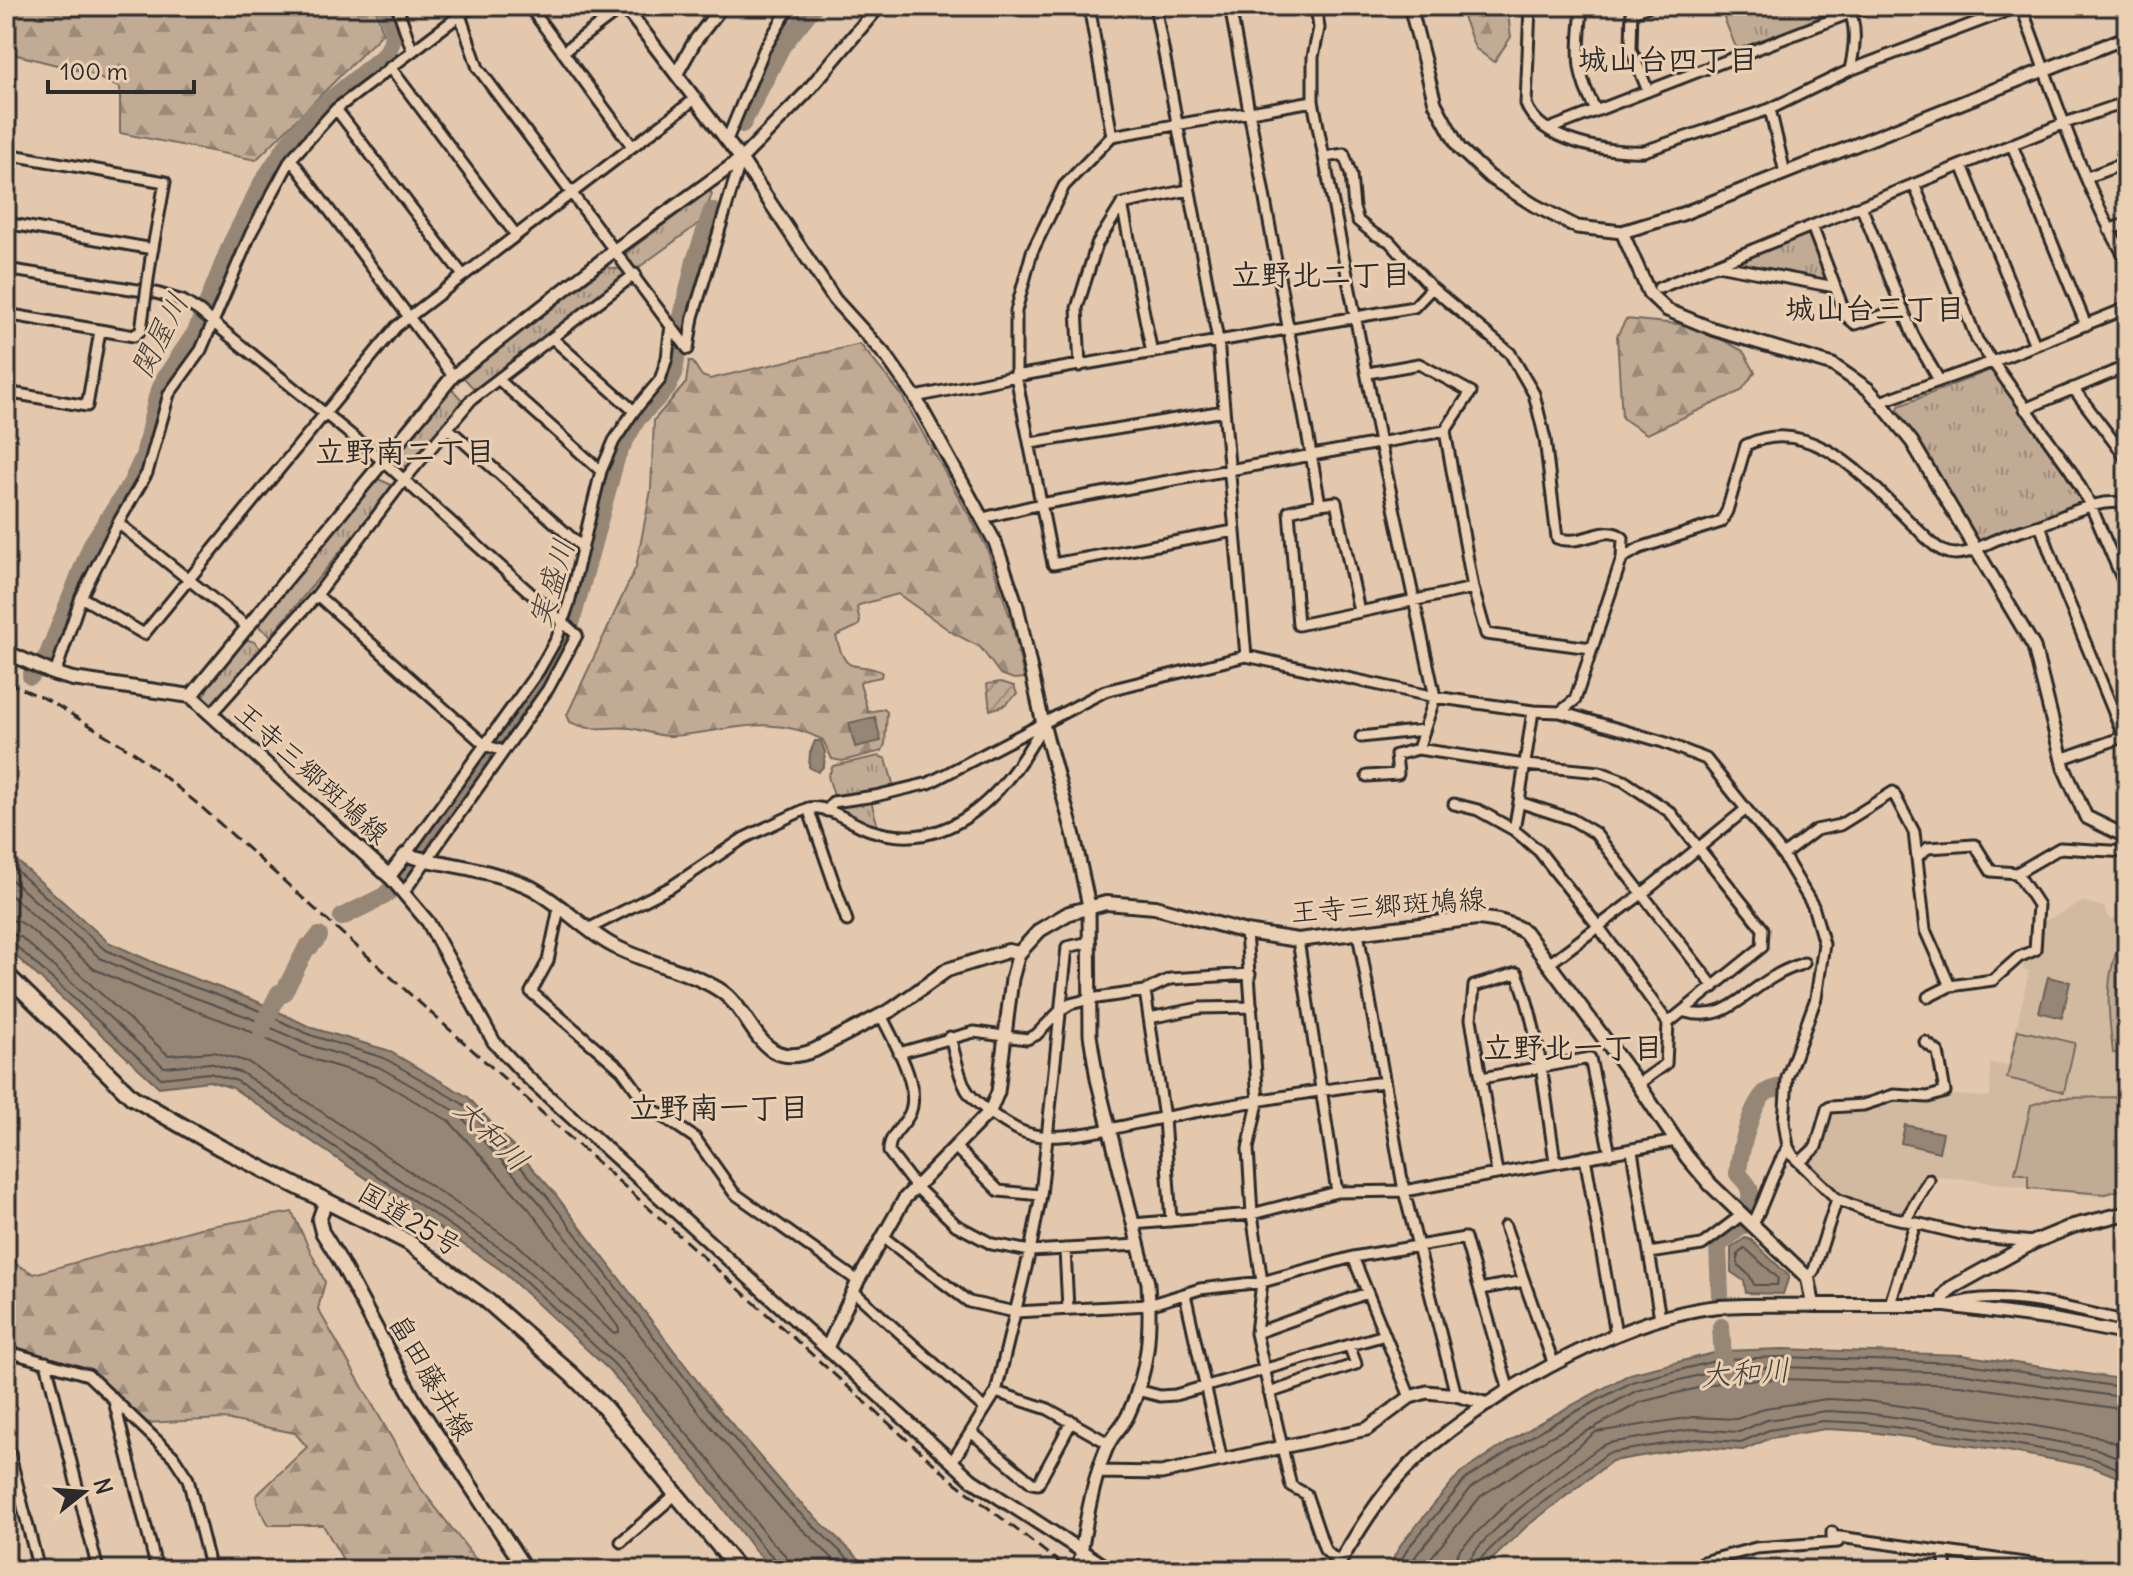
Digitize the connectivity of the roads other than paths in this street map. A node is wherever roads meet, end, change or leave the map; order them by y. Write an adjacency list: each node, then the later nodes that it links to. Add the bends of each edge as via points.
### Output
1 (397, 6): 22 (street)
2 (472, 6): 19 (street)
3 (529, 6): 23 (street)
4 (624, 6): 23 (street); 27 (street)
5 (722, 6): 27 (street)
6 (790, 6): 40 (street, via 764,50)
7 (879, 6): 46 (street)
8 (1089, 6): 39 (street)
9 (1155, 6): 37 (street)
10 (1230, 6): 35 (street)
11 (1316, 6): 30 (street)
12 (1410, 6): 60 (street, via 1435,103 1459,148 1490,177 1577,227)
13 (1530, 6): 38 (street, via 1526,104 1531,117)
14 (1582, 6): 34 (street, via 1578,63)
15 (1650, 6): 18 (street)
16 (1868, 6): 20 (street)
17 (2021, 6): 25 (street); 26 (street)
18 (1632, 9): 28 (street, via 1631,49)
19 (459, 10): 22 (street); 53 (street, via 478,68)
20 (1848, 10): 25 (street, via 1854,53); 28 (street)
21 (2127, 37): 26 (street)
22 (412, 50): 24 (street)
23 (563, 52): 42 (street)
24 (390, 67): 32 (street); 61 (street)
25 (1850, 70): 33 (street)
26 (2045, 70): 36 (street); 49 (street)
27 (677, 73): 29 (street)
28 (1648, 91): 34 (street)
29 (695, 99): 40 (street); 42 (street)
30 (1313, 101): 35 (street); 44 (street)
31 (2127, 102): 36 (street)
32 (336, 109): 45 (street); 67 (street)
33 (1770, 109): 38 (street, via 1644,151 1578,143); 49 (street)
34 (1596, 110): 38 (street)
35 (1248, 111): 37 (street); 80 (street)
36 (2065, 123): 41 (street); 50 (street)
37 (1176, 124): 39 (street); 52 (street)
38 (1549, 129)
39 (1112, 136): 91 (street, via 1064,186 1032,252 1016,311)
40 (727, 140): 46 (street)
41 (2012, 145): 48 (street); 78 (street)
42 (632, 146): 53 (street)
43 (6, 154): 63 (street, via 165,182)
44 (1325, 157): 70 (street, via 1344,154 1358,221 1389,241); 76 (street)
45 (291, 159): 75 (street); 77 (street)
46 (741, 159): 62 (street); 79 (street, via 688,349); 96 (street, via 835,300)
47 (2127, 162): 50 (street)
48 (1962, 165): 51 (street); 84 (street)
49 (1785, 173): 60 (street)
50 (2088, 177): 59 (street)
51 (1914, 184): 55 (street); 86 (street, via 1967,319)
52 (1188, 190): 54 (street); 83 (street)
53 (572, 193): 61 (street); 62 (street)
54 (1122, 204): 85 (street); 87 (street, via 1097,244 1077,308)
55 (1861, 206): 58 (street); 73 (street)
56 (6, 223): 63 (street)
57 (2127, 223): 59 (street)
58 (1812, 226): 65 (street); 69 (street)
59 (2109, 230): 64 (street)
60 (1622, 232): 97 (street, via 1649,293 1667,310 1833,365)
61 (516, 235): 67 (street)
62 (615, 250): 68 (street); 90 (street)
63 (152, 253): 81 (street, bridge, via 141,330 134,336)
64 (2127, 261)
65 (1717, 265): 69 (street); 71 (street)
66 (6, 269): 77 (street, via 156,293 183,301)
67 (462, 274): 75 (street)
68 (635, 274): 79 (street); 82 (street)
69 (1835, 287): 73 (street, via 1846,316 1855,324)
70 (1432, 288): 76 (street, via 1414,307); 122 (street, via 1510,353 1534,394 1557,538 1578,541 1615,532 1623,538)
71 (1659, 288)
72 (2127, 308): 78 (street)
73 (1903, 309): 93 (street)
74 (6, 314): 81 (street)
75 (409, 316): 90 (street); 101 (street)
76 (1356, 317): 80 (street); 89 (street)
77 (210, 320): 101 (street); 117 (street, via 201,350 169,394 147,473)
78 (2086, 325): 84 (street)
79 (672, 328): 99 (street, via 660,380)
80 (1288, 328): 83 (street); 106 (street)
81 (100, 331): 95 (street, via 87,406)
82 (552, 338): 92 (street); 99 (street)
83 (1218, 340): 85 (street); 100 (street)
84 (2035, 345): 86 (street)
85 (1152, 353): 87 (street)
86 (1992, 362): 93 (street); 98 (street)
87 (1080, 366): 91 (street)
88 (2127, 366): 94 (street)
89 (1368, 373): 103 (street, via 1419,364 1471,392); 105 (street)
90 (453, 376): 108 (street)
91 (1016, 376): 96 (street); 104 (street)
92 (499, 380): 102 (street, via 471,400); 109 (street)
93 (1939, 380): 97 (street)
94 (2073, 388): 98 (street); 107 (street)
95 (6, 392)
96 (915, 397): 116 (street)
97 (1880, 402): 121 (street, via 1912,442)
98 (2025, 409): 115 (street)
99 (634, 411): 109 (street)
100 (1224, 411): 104 (street); 110 (street)
101 (325, 415): 108 (street); 124 (street)
102 (448, 428): 111 (street); 120 (street)
103 (1445, 431): 105 (street); 125 (street)
104 (1031, 443): 113 (street)
105 (1380, 443): 106 (street); 129 (street)
106 (1313, 455): 110 (street); 114 (street)
107 (2127, 459)
108 (383, 461): 111 (street); 132 (street)
109 (601, 471): 120 (street)
110 (1228, 471): 113 (street); 119 (street)
111 (404, 480): 127 (street); 131 (street)
112 (2127, 503): 115 (street)
113 (1041, 504): 116 (street); 119 (street, via 1053,564)
114 (1320, 504): 130 (street, via 1336,502); 130 (street, via 1289,511 1298,625)
115 (2090, 504): 118 (street); 123 (street)
116 (983, 518): 142 (street, via 1017,606)
117 (118, 523): 124 (street); 128 (street)
118 (2040, 525): 121 (street); 144 (street)
119 (1234, 531): 135 (street)
120 (583, 548): 131 (street)
121 (1976, 551): 122 (street, via 1950,554 1941,549 1863,475 1794,436 1746,445 1721,522); 149 (street, via 2034,647)
122 (1622, 558): 133 (street)
123 (2123, 567): 126 (street)
124 (190, 581): 128 (street, via 144,634); 132 (street)
125 (1473, 588): 129 (street); 133 (street, via 1486,634)
126 (2127, 590)
127 (317, 595): 141 (street); 146 (street)
128 (81, 597): 136 (street)
129 (1415, 599): 130 (street); 138 (street)
130 (1359, 611)
131 (564, 625): 146 (street); 148 (street, via 577,635 548,689)
132 (248, 627): 137 (street)
133 (1591, 648): 140 (street, via 1575,700)
134 (6, 652): 136 (main road)
135 (1246, 656): 138 (street); 142 (street, via 1105,691)
136 (45, 670): 137 (main road)
137 (191, 696): 141 (main road, 王寺三郷斑鳩線)
138 (1435, 697): 139 (street); 143 (street)
139 (1533, 711): 140 (street); 150 (street)
140 (1560, 712): 155 (street, via 1706,759)
141 (211, 714): 165 (main road, 王寺三郷斑鳩線)
142 (1043, 724): 156 (street, via 929,783 833,802); 156 (street, via 1026,757 988,803 954,823 904,838); 167 (street)
143 (1424, 730): 145 (street); 147 (street)
144 (2126, 736): 149 (street)
145 (1361, 737)
146 (488, 745): 148 (street); 163 (street)
147 (1418, 749): 150 (street); 151 (street, via 1396,755 1398,774)
148 (503, 751): 163 (street)
149 (2061, 759): 158 (street, via 2086,817)
150 (1525, 765): 152 (street); 159 (street, via 1600,772 1624,781 1670,812)
151 (1367, 776)
152 (1519, 802): 157 (street); 166 (street, via 1595,833)
153 (1454, 804): 157 (street, via 1478,810)
154 (808, 808): 156 (street); 169 (street); 171 (street, via 744,838 671,887)
155 (1745, 810): 159 (street); 161 (street)
156 (827, 811)
157 (1514, 830): 170 (street, via 1539,851)
158 (2127, 837)
159 (1698, 847): 166 (street); 182 (street, via 1763,929 1762,947)
160 (2127, 852): 164 (street, via 2060,848)
161 (1783, 855): 162 (street, via 1816,830 1840,825 1893,792 1914,832); 208 (street, via 1813,906 1824,944 1816,998 1787,1078)
162 (1918, 856): 164 (street, via 1928,848 1975,845 1991,871); 181 (street, via 1925,930)
163 (417, 857): 165 (main road, 王寺三郷斑鳩線); 165 (street); 168 (main road, via 530,888)
164 (2017, 873): 181 (street, via 2038,905 2035,950 1993,980)
165 (397, 884): 257 (street, via 428,922 494,1042)
166 (1643, 893): 170 (street); 182 (street)
167 (1089, 906): 172 (main road, 王寺三郷斑鳩線, via 1155,907); 175 (street); 176 (main road, 王寺三郷斑鳩線, via 1040,930)
168 (559, 908): 171 (main road); 240 (street, via 548,961 531,992 622,1070 648,1106 695,1138 734,1193)
169 (847, 921)
170 (1598, 926): 177 (street); 191 (street)
171 (588, 929): 189 (main road, via 643,960 718,989 775,1053 805,1054)
172 (1246, 932): 174 (main road, 王寺三郷斑鳩線); 180 (street)
173 (1358, 933): 174 (main road, 王寺三郷斑鳩線); 177 (main road, 王寺三郷斑鳩線, via 1497,920 1525,932); 198 (street)
174 (1298, 940): 200 (street)
175 (1090, 942): 185 (street); 187 (street, via 1067,947)
176 (1019, 953): 189 (main road, via 1008,951 947,970); 193 (street)
177 (1550, 963): 199 (main road, 王寺三郷斑鳩線)
178 (1804, 963): 188 (street, via 1775,975 1726,1011 1700,1016)
179 (6, 974): 221 (highway, 国道25号, via 132,1097)
180 (1250, 974): 183 (street, via 1170,979); 186 (street)
181 (1950, 986): 184 (street)
182 (1714, 987): 188 (street)
183 (1145, 991): 185 (street); 190 (street)
184 (1928, 997)
185 (1090, 999): 187 (street); 204 (street, via 1092,1050)
186 (1252, 1007): 190 (street, via 1200,1008); 201 (street)
187 (1061, 1010): 193 (street, via 1036,1035); 205 (street)
188 (1685, 1012): 191 (street)
189 (881, 1015): 195 (street)
190 (1149, 1018): 203 (street)
191 (1668, 1023): 199 (street, via 1666,1064)
192 (950, 1037): 193 (street, via 974,1032); 195 (street); 202 (street, via 966,1088)
193 (1005, 1037): 202 (street, via 998,1092)
194 (1925, 1042): 213 (street, via 1938,1052 1945,1092 1830,1107 1816,1147)
195 (899, 1053): 216 (street, via 914,1102 891,1139 889,1152)
196 (1540, 1066): 197 (street); 197 (street, via 1517,973 1474,986 1471,1019); 210 (street, via 1590,1058); 212 (street)
197 (1482, 1078): 214 (street)
198 (1384, 1082): 200 (street); 217 (street)
199 (1638, 1084): 206 (main road, 王寺三郷斑鳩線)
200 (1321, 1089): 201 (street); 218 (street)
201 (1258, 1102): 203 (street); 223 (street, via 1248,1149)
202 (990, 1111): 205 (street, via 1029,1134); 207 (street)
203 (1164, 1118): 204 (street); 225 (street)
204 (1110, 1128): 205 (street); 227 (street)
205 (1048, 1137): 219 (street)
206 (1676, 1141): 209 (street); 224 (main road, 王寺三郷斑鳩線, via 1710,1184)
207 (955, 1147): 216 (street); 219 (street, via 999,1191)
208 (1788, 1147): 213 (street); 224 (street, via 1767,1195)
209 (1632, 1151): 210 (street); 235 (street)
210 (1610, 1154): 211 (street)
211 (1585, 1157): 212 (street); 253 (street)
212 (1555, 1161): 214 (street)
213 (1800, 1162): 220 (street)
214 (1497, 1173): 217 (street)
215 (1929, 1180): 226 (street)
216 (915, 1186): 229 (street); 234 (street, via 956,1225 992,1244)
217 (1404, 1191): 218 (street); 232 (street)
218 (1337, 1192): 223 (street)
219 (1041, 1195): 234 (street)
220 (1837, 1199): 226 (street); 237 (street)
221 (326, 1200): 280 (highway, 国道25号, via 408,1242 484,1298 585,1388); 293 (main road, 畠田藤井線, via 319,1220 322,1232 414,1400)
222 (2127, 1213): 230 (main road)
223 (1252, 1214): 225 (street); 239 (street)
224 (1748, 1219): 235 (street, via 1702,1245); 237 (main road, 王寺三郷斑鳩線)
225 (1171, 1221): 227 (street)
226 (1910, 1223): 230 (street); 244 (street)
227 (1133, 1224): 231 (street)
228 (1505, 1226): 238 (street)
229 (883, 1237): 240 (street); 249 (street, via 969,1302)
230 (2034, 1242): 247 (main road, via 1951,1288 1944,1296)
231 (1138, 1245): 233 (street); 245 (street)
232 (1416, 1245): 236 (street); 241 (street, via 1465,1238); 267 (street)
233 (1065, 1249): 234 (street); 248 (street)
234 (1030, 1251): 249 (street)
235 (1649, 1253): 250 (street)
236 (1353, 1257): 239 (street); 242 (street)
237 (1808, 1278): 246 (main road)
238 (1524, 1281): 241 (street); 260 (street)
239 (1262, 1282): 243 (street); 252 (street)
240 (856, 1286): 257 (street); 271 (street)
241 (1480, 1289): 264 (street)
242 (1367, 1293): 252 (street); 255 (street)
243 (1185, 1294): 245 (street); 262 (street)
244 (1890, 1304): 246 (main road); 247 (main road)
245 (1149, 1305): 248 (street); 263 (street, via 1150,1337)
246 (1813, 1305): 250 (street, via 1715,1307)
247 (1946, 1305): 251 (street, via 1970,1298 2049,1303); 254 (street)
248 (1068, 1309): 249 (street)
249 (1015, 1312): 265 (street)
250 (1660, 1318): 253 (street)
251 (2127, 1322)
252 (1256, 1333): 261 (street)
253 (1616, 1334): 260 (street)
254 (2127, 1334)
255 (1385, 1335): 256 (street); 268 (street)
256 (1349, 1345): 261 (street); 266 (street, via 1356,1364)
257 (827, 1348): 278 (street)
258 (6, 1351): 259 (street)
259 (46, 1362): 269 (street, via 88,1375); 290 (street)
260 (1554, 1365): 264 (street)
261 (1264, 1369): 262 (street); 266 (street)
262 (1204, 1388): 263 (street, via 1160,1396); 277 (street)
263 (1137, 1390): 275 (street, via 1129,1414)
264 (1509, 1391): 270 (street)
265 (996, 1392): 271 (street); 272 (street)
266 (1269, 1393): 276 (street)
267 (1456, 1395): 268 (street, via 1427,1392); 270 (street)
268 (1410, 1397): 276 (street, via 1367,1429)
269 (114, 1401): 291 (street); 292 (street, via 173,1456 188,1479)
270 (1488, 1404): 288 (street, via 1450,1429 1405,1470)
271 (984, 1408): 273 (street)
272 (1072, 1421): 273 (street, via 1038,1484); 275 (street)
273 (971, 1432): 278 (street)
274 (6, 1440): 289 (street)
275 (1108, 1443): 279 (street)
276 (1282, 1449): 277 (street); 288 (street, via 1291,1486 1306,1494 1325,1550)
277 (1222, 1461): 279 (street, via 1161,1473)
278 (952, 1462): 284 (street)
279 (1099, 1472): 284 (street)
280 (676, 1494): 282 (street); 294 (highway, 国道25号)
281 (1832, 1532): 283 (street)
282 (621, 1542)
283 (1872, 1542): 285 (street); 286 (street, via 1756,1548)
284 (1081, 1552): 295 (street); 296 (street)
285 (1944, 1553): 287 (street); 297 (street)
286 (1703, 1562)
287 (1995, 1565): 298 (street)
288 (1337, 1566)
289 (39, 1570)
290 (98, 1570)
291 (157, 1570)
292 (211, 1570)
293 (526, 1570)
294 (739, 1570)
295 (1079, 1570)
296 (1111, 1570)
297 (1946, 1570)
298 (2075, 1570)

